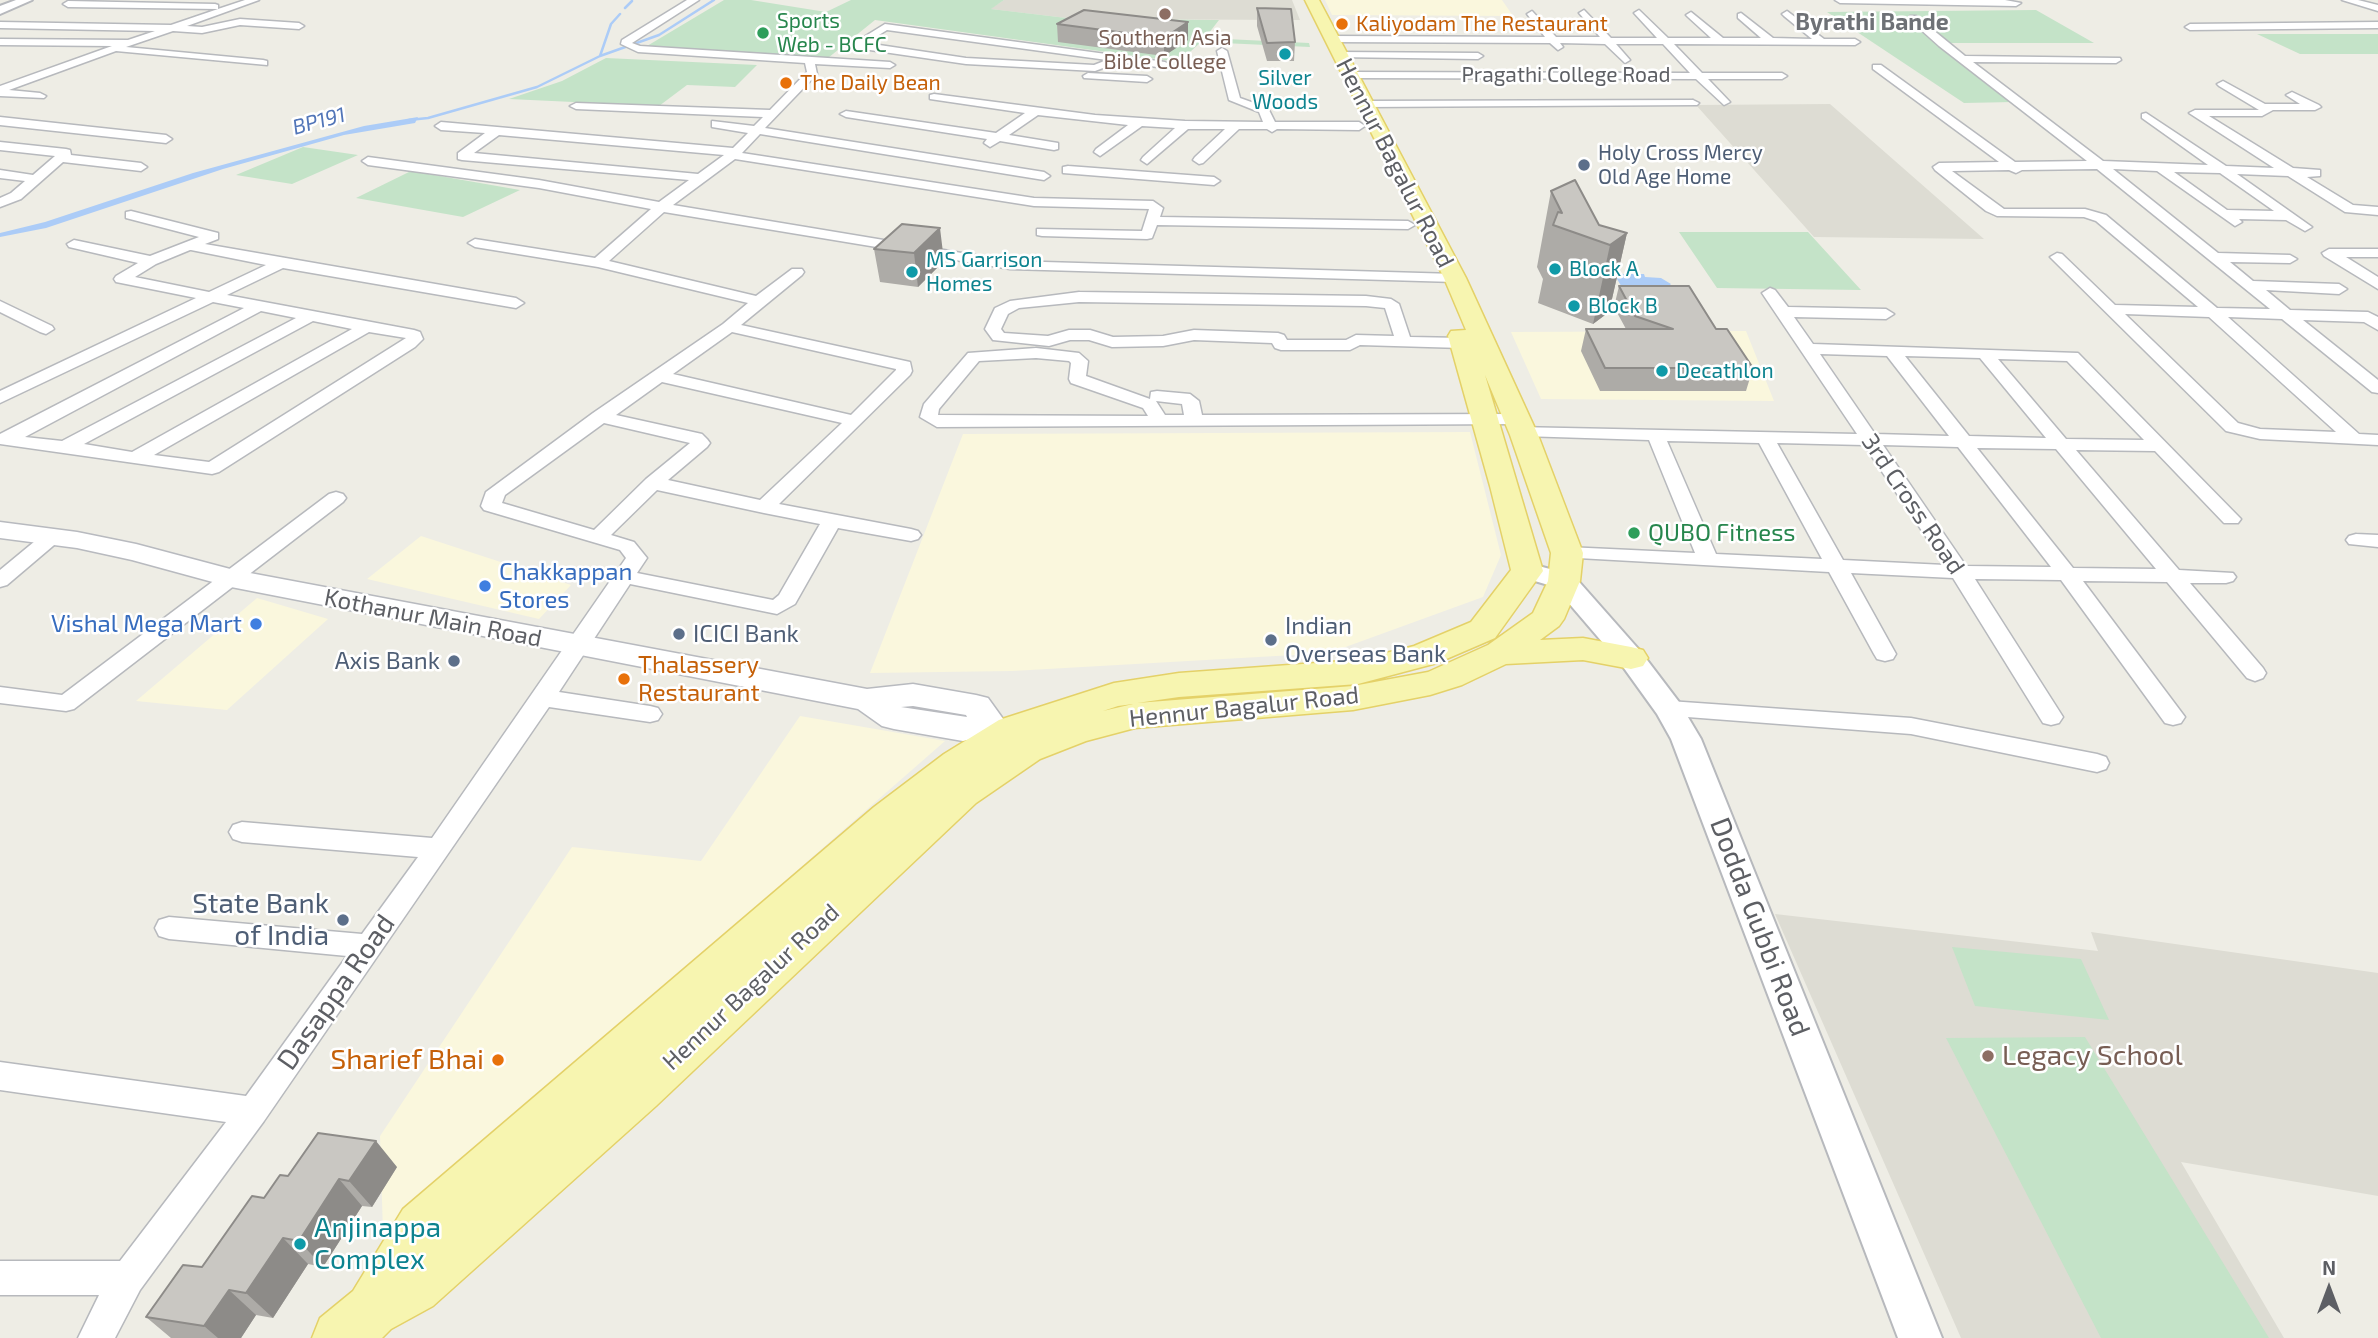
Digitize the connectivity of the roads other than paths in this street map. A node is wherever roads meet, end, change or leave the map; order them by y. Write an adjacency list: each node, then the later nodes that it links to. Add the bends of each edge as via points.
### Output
1 (26, 0): 16 (street)
2 (254, 0): 14 (street)
3 (694, 0): 55 (street, via 626,42 629,46)
4 (1301, 0): 84 (main road, Hennur Bagalur Road, via 1329,68)
5 (1312, 0): 36 (main road, Hennur Bagalur Road)
6 (1840, 0): 7 (street)
7 (1886, 0): 9 (street)
8 (2347, 0): 15 (street)
9 (1939, 1): 11 (street)
10 (154, 2): 12 (street); 13 (street); 28 (street)
11 (2016, 3)
12 (68, 4)
13 (178, 6): 14 (street); 30 (street)
14 (234, 7): 33 (street)
15 (2378, 8)
16 (0, 10)
17 (1584, 13): 38 (street)
18 (1639, 13): 39 (street)
19 (1532, 14): 37 (street)
20 (1787, 14): 42 (street)
21 (1691, 15): 40 (street)
22 (79, 16): 25 (street)
23 (1741, 16): 41 (street)
24 (1913, 18): 58 (street)
25 (60, 24): 26 (street); 28 (street)
26 (0, 25)
27 (2378, 25): 32 (street)
28 (99, 26): 30 (street)
29 (299, 26): 33 (street, via 240,22 202,30)
30 (125, 27): 31 (street)
31 (141, 27): 33 (street); 45 (street)
32 (2190, 27)
33 (172, 28): 47 (street)
34 (2378, 33): 35 (street)
35 (2223, 34)
36 (1331, 39): 37 (street); 51 (main road, Hennur Bagalur Road)
37 (1552, 40): 38 (street); 50 (street)
38 (1611, 40): 39 (street); 56 (street)
39 (1665, 41): 40 (street); 57 (street)
40 (1720, 41): 41 (street)
41 (1770, 41): 42 (street)
42 (1821, 41): 46 (street)
43 (0, 42): 44 (street)
44 (30, 42): 45 (street); 52 (street)
45 (99, 42): 47 (street)
46 (1854, 42)
47 (129, 43): 48 (street)
48 (113, 49): 63 (street); 73 (street)
49 (1222, 51): 92 (street, via 1235,100 1264,110)
50 (1563, 53)
51 (1339, 55): 53 (street); 68 (main road, Hennur Bagalur Road)
52 (0, 56)
53 (1478, 56)
54 (1112, 58): 61 (street, via 898,27 877,30 856,45); 64 (street, via 1115,61 1095,68); 65 (street)
55 (809, 60): 60 (street); 82 (street, via 811,77)
56 (1625, 60)
57 (1685, 60): 62 (street); 69 (street)
58 (1963, 60): 59 (street); 106 (street)
59 (2116, 60)
60 (829, 61): 61 (street, via 845,50); 66 (street)
61 (921, 61): 64 (street)
62 (1697, 61)
63 (263, 63)
64 (962, 65): 71 (street)
65 (1165, 65)
66 (906, 66)
67 (1877, 67): 107 (street)
68 (1350, 75): 69 (street, Pragathi College Road); 84 (main road, Hennur Bagalur Road)
69 (1701, 76): 70 (street, Pragathi College Road); 77 (street)
70 (1782, 76)
71 (1147, 79)
72 (2223, 84): 80 (street)
73 (0, 91): 75 (street)
74 (2292, 95): 80 (street, via 2315,107)
75 (40, 96)
76 (934, 97): 81 (street)
77 (1724, 102)
78 (1693, 103): 84 (street)
79 (576, 106): 82 (street)
80 (2263, 107): 112 (street, via 2268,110 2262,113 2195,112)
81 (1036, 111): 87 (street); 95 (street)
82 (775, 114): 93 (street)
83 (846, 114): 95 (street)
84 (1362, 116): 92 (street); 128 (main road, Hennur Bagalur Road); 142 (main road, Hennur Bagalur Road)
85 (2146, 117): 111 (street)
86 (0, 121): 96 (street)
87 (1139, 122): 89 (street); 99 (street)
88 (716, 124): 93 (street)
89 (1185, 125): 91 (street); 102 (street)
90 (441, 126): 94 (street)
91 (1234, 127): 92 (street); 103 (street)
92 (1272, 128)
93 (756, 131): 100 (street); 105 (street)
94 (495, 132): 100 (street); 118 (street, via 462,156)
95 (997, 138): 98 (street); 105 (street)
96 (166, 139)
97 (0, 146): 101 (street, via 66,153)
98 (1055, 146)
99 (1100, 152)
100 (735, 153): 118 (street); 122 (street, via 1034,202)
101 (61, 158): 108 (street); 117 (street)
102 (1147, 160)
103 (1199, 160)
104 (368, 161): 123 (street, via 539,184)
105 (960, 162): 115 (street)
106 (2100, 165): 107 (street); 109 (street); 136 (street)
107 (2012, 166): 119 (street); 153 (street, via 1939,167 2002,213 2085,213 2101,218)
108 (141, 167)
109 (2160, 167): 111 (street); 126 (street, via 2230,218)
110 (1068, 170): 116 (street)
111 (2225, 170): 112 (street); 126 (street)
112 (2292, 173): 113 (street); 124 (street, via 2350,209)
113 (2315, 173)
114 (0, 174): 117 (street)
115 (1044, 176)
116 (1163, 177): 120 (street); 122 (street, via 1158,197)
117 (36, 178): 121 (street)
118 (704, 178): 123 (street)
119 (2029, 178)
120 (1214, 181)
121 (0, 203)
122 (1145, 204): 127 (street, via 1156,208)
123 (661, 207): 140 (street); 142 (street, via 1010,265)
124 (2378, 211)
125 (131, 215): 133 (street, via 213,236)
126 (2290, 216): 129 (street)
127 (1152, 221): 128 (street); 130 (street, via 1147,235)
128 (1408, 225): 142 (main road, Hennur Bagalur Road)
129 (2305, 227)
130 (1042, 232)
131 (475, 243): 140 (street)
132 (74, 244): 138 (street)
133 (191, 246): 138 (street); 139 (street)
134 (2378, 253): 143 (street, via 2329,253)
135 (2057, 257): 152 (street)
136 (2216, 257): 137 (street); 144 (street)
137 (2290, 259)
138 (151, 261): 147 (street, via 120,278)
139 (281, 263): 147 (street); 149 (street)
140 (598, 263): 148 (street)
141 (797, 272): 148 (street)
142 (1444, 277): 163 (main road, Hennur Bagalur Road); 176 (main road, Hennur Bagalur Road)
143 (2378, 284)
144 (2250, 285): 145 (street); 156 (street)
145 (2339, 289)
146 (1770, 293): 154 (street, 3rd Cross Road)
147 (209, 298): 150 (street); 170 (street)
148 (759, 301): 160 (street)
149 (516, 303)
150 (261, 305): 157 (street); 179 (street)
151 (0, 306): 161 (street)
152 (2109, 309): 153 (street); 181 (street, via 2232,428)
153 (2213, 312): 156 (street); 181 (street)
154 (1783, 313): 155 (street); 164 (street, 3rd Cross Road)
155 (1886, 314)
156 (2287, 315): 158 (street, via 2368,317); 168 (street)
157 (311, 316): 159 (street); 186 (street)
158 (2378, 325)
159 (367, 327): 187 (street); 187 (street, via 414,335 415,339 212,468)
160 (729, 327): 167 (street); 173 (street, via 904,366)
161 (46, 329)
162 (1401, 334): 162 (street, via 1356,340 1350,345 1281,345 1278,338 1194,335 1112,342 1069,335 1049,341 999,337 993,329 1001,311 1015,304 1079,297 1366,301 1391,304); 163 (street)
163 (1459, 335): 172 (main road, Hennur Bagalur Road)
164 (1808, 349): 165 (street); 180 (street, 3rd Cross Road)
165 (1892, 351): 166 (street); 183 (street)
166 (1984, 353): 184 (street); 185 (street, via 2072,356)
167 (658, 376): 171 (street); 173 (street)
168 (2378, 388)
169 (1157, 396): 175 (street, via 1190,401)
170 (0, 398)
171 (599, 418): 188 (street, via 696,438 701,443); 196 (street, via 496,492 491,506)
172 (1485, 419): 175 (street); 176 (street); 201 (main road, Hennur Bagalur Road)
173 (855, 421): 190 (street)
174 (1160, 421): 174 (street, via 1149,404 1077,379 1080,361 1073,356 1036,353 974,356 930,408 929,417 937,422); 175 (street)
175 (1194, 421)
176 (1519, 425): 177 (street); 201 (main road, Hennur Bagalur Road)
177 (1656, 435): 178 (street); 199 (street)
178 (1765, 437): 180 (street); 200 (street)
179 (3, 439): 186 (street)
180 (1869, 439): 183 (street); 202 (street, 3rd Cross Road)
181 (2354, 439): 182 (street)
182 (2378, 440)
183 (1965, 442): 184 (street); 203 (street)
184 (2058, 444): 185 (street); 204 (street)
185 (2158, 446): 191 (street)
186 (65, 447): 187 (street)
187 (135, 458)
188 (653, 483): 190 (street); 196 (street)
189 (337, 498): 207 (street)
190 (764, 507): 192 (street)
191 (2231, 519)
192 (832, 521): 194 (street); 205 (street, via 787,599 777,607)
193 (0, 530): 195 (main road, Kothanur Main Road)
194 (911, 535)
195 (53, 536): 207 (main road, Kothanur Main Road); 208 (street)
196 (598, 537): 205 (street, via 627,546 637,558)
197 (2356, 540): 198 (street)
198 (2378, 541)
199 (1709, 561): 200 (street); 201 (street)
200 (1836, 567): 202 (street); 211 (street)
201 (1553, 568): 210 (main road, Hennur Bagalur Road, via 1548,620); 212 (street, Dodda Gubbi Road); 220 (main road, Hennur Bagalur Road, via 1483,630 1425,655 1358,672 1180,685 1114,695)
202 (1960, 572): 203 (street); 218 (street, 3rd Cross Road)
203 (2068, 575): 204 (street); 219 (street)
204 (2170, 576): 206 (street); 213 (street)
205 (624, 577): 209 (street, Dasappa Road)
206 (2226, 577)
207 (231, 578): 209 (main road, Kothanur Main Road); 214 (street, via 66,703)
208 (0, 581)
209 (579, 646): 215 (street, Dasappa Road); 220 (main road, Kothanur Main Road, via 867,700 894,718)
210 (1500, 653): 212 (main road, via 1583,649); 220 (main road, Hennur Bagalur Road, via 1450,677 1353,698 1135,716 1076,731)
211 (1885, 654)
212 (1631, 658): 216 (street, Dodda Gubbi Road)
213 (2255, 673)
214 (0, 695)
215 (544, 698): 217 (street); 223 (street, Dasappa Road)
216 (1669, 709): 221 (street, via 1911,726); 232 (street, Dodda Gubbi Road, via 1703,779)
217 (650, 714)
218 (2051, 717)
219 (2173, 717)
220 (1010, 734): 230 (main road, Hennur Bagalur Road, via 957,764 888,817 421,1227)
221 (2097, 763)
222 (242, 832): 223 (street)
223 (438, 849): 225 (street, Dasappa Road)
224 (169, 928): 225 (street)
225 (367, 946): 227 (street, Dasappa Road)
226 (0, 1076): 227 (street)
227 (253, 1111): 229 (street, Dasappa Road)
228 (0, 1278): 229 (street)
229 (128, 1278): 231 (street, Dasappa Road)
230 (356, 1324)
231 (96, 1338)
232 (1920, 1338)

